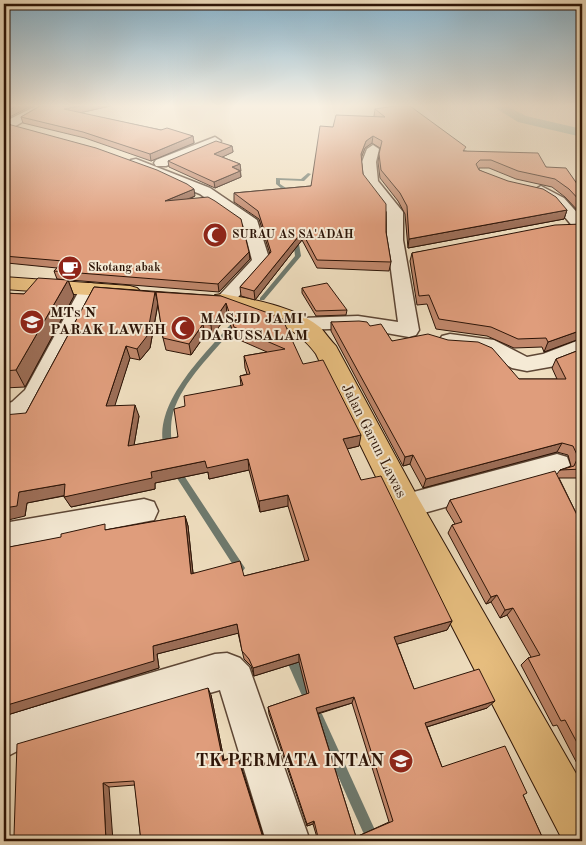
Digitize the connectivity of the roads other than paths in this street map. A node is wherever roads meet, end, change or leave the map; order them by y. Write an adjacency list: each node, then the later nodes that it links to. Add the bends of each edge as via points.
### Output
1 (204, 145): 3 (street)
2 (372, 149): 11 (street, via 370,179 395,212 395,240)
3 (190, 152): 5 (street); 6 (street)
4 (124, 158): 6 (street)
5 (212, 159)
6 (150, 168): 15 (street, via 205,191 251,223 261,261)
7 (529, 187): 8 (street, via 546,192 559,201)
8 (581, 225): 9 (street)
9 (562, 226)
10 (418, 254): 11 (street)
11 (399, 256): 17 (street)
12 (4, 283): 13 (main road)
13 (90, 289): 14 (main road); 19 (street, via 34,396 21,408)
14 (148, 294)
15 (215, 299): 16 (main road, Jalan Garun Lawas)
16 (301, 324): 17 (street, via 358,322); 21 (main road, Jalan Garun Lawas, via 327,352)
17 (409, 330): 18 (street, via 445,340 479,343 524,364 547,361)
18 (582, 346)
19 (4, 415)
20 (557, 465): 21 (street)
21 (406, 506): 25 (main road, Jalan Garun Lawas)
22 (144, 511): 23 (street)
23 (4, 536)
24 (4, 739): 26 (street, via 18,730 214,672 227,671 236,680)
25 (582, 828)
26 (288, 841)

